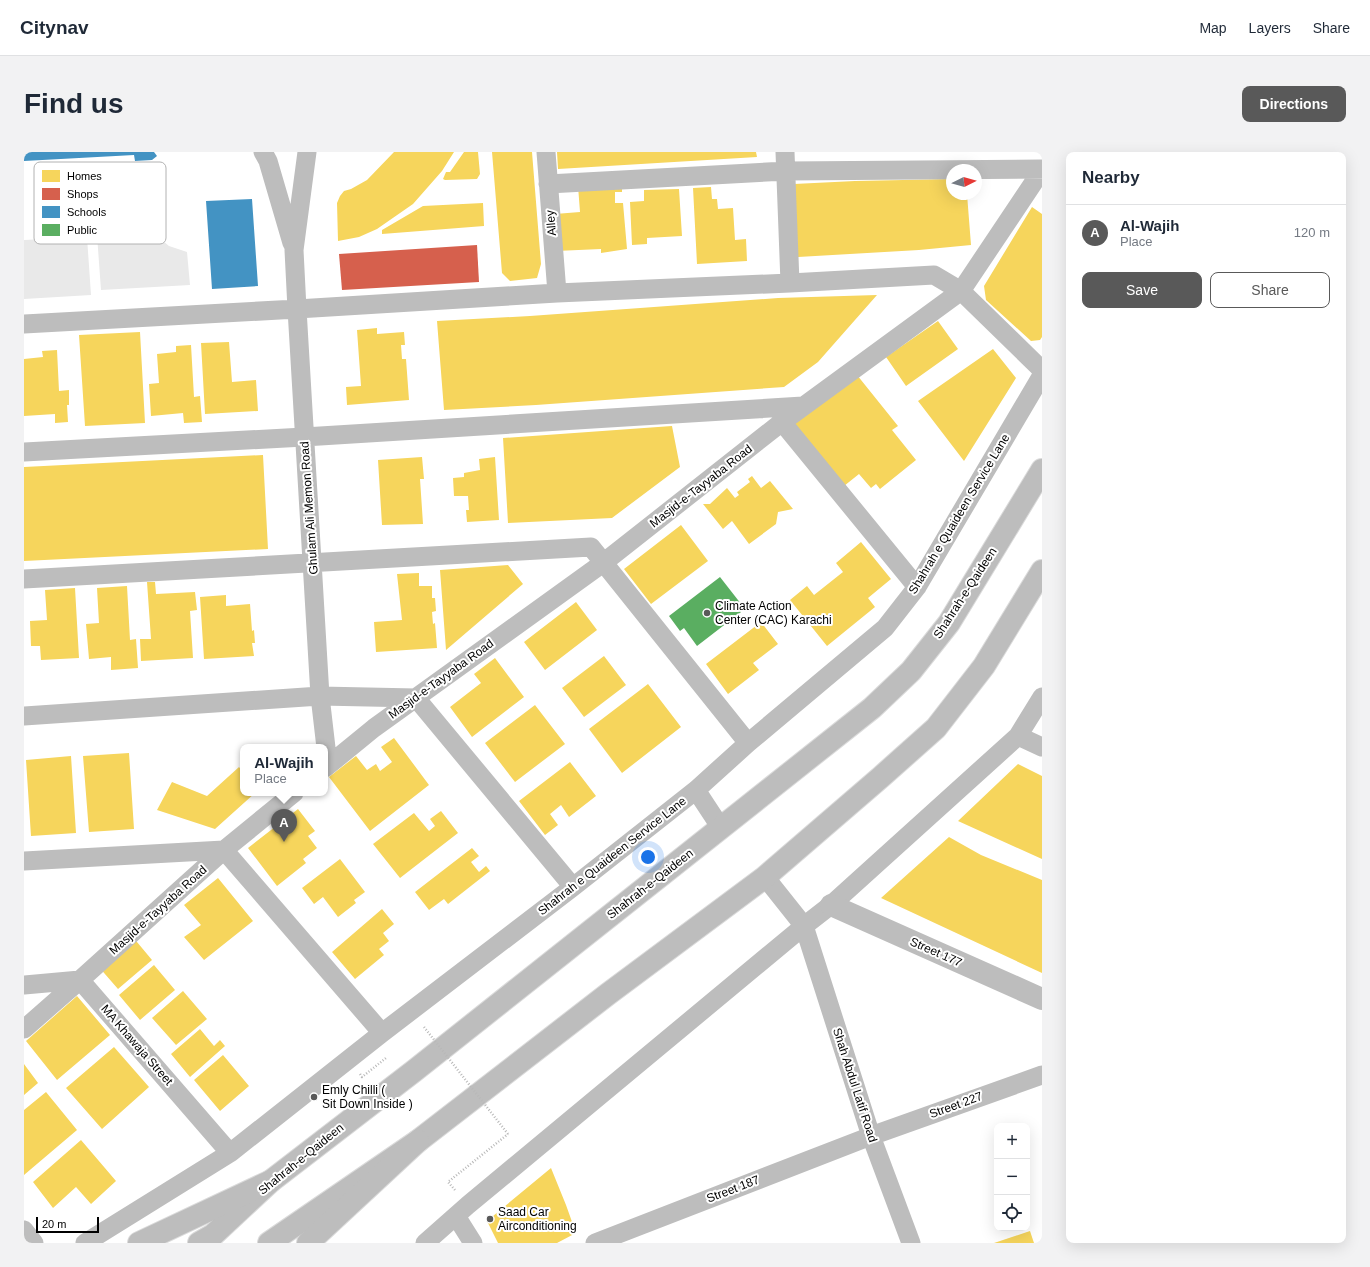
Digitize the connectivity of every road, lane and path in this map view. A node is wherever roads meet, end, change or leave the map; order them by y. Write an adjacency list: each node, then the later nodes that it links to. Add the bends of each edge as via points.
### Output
1 (263, 152): 8 (street, via 268,161)
2 (307, 152): 8 (street)
3 (546, 152): 7 (street, Alley)
4 (785, 152): 6 (street)
5 (1042, 170): 6 (street); 10 (street, Masjid-e-Tayyaba Road)
6 (786, 171): 7 (street); 9 (street)
7 (548, 184): 11 (street, Alley)
8 (294, 250): 12 (street, Ghulam Ali Memon Road)
9 (790, 283): 10 (street, via 934,275); 11 (street)
10 (961, 290): 14 (street); 16 (street, Masjid-e-Tayyaba Road)
11 (557, 293): 12 (street)
12 (297, 309): 13 (street); 18 (street, Ghulam Ali Memon Road)
13 (24, 324)
14 (1042, 370)
15 (1042, 375): 25 (street, Shahrah e Quaideen Service Lane)
16 (803, 406): 17 (street, Masjid-e-Tayyaba Road); 18 (street)
17 (782, 422): 22 (street, Masjid-e-Tayyaba Road); 25 (street)
18 (304, 437): 19 (street); 21 (street, Ghulam Ali Memon Road)
19 (24, 452)
20 (1042, 470): 37 (main road, Shahrah-e-Qaideen, via 948,624 911,671 872,708)
21 (312, 562): 22 (street, via 591,547); 24 (street); 26 (street, Ghulam Ali Memon Road)
22 (603, 563): 28 (street, Masjid-e-Tayyaba Road); 31 (street)
23 (1042, 570): 40 (main road, via 984,666 936,728)
24 (24, 579)
25 (917, 587): 31 (street, Shahrah e Quaideen Service Lane, via 885,628)
26 (320, 696): 28 (street); 29 (street); 32 (street, Ghulam Ali Memon Road)
27 (1042, 697): 30 (street)
28 (416, 698): 34 (street, Masjid-e-Tayyaba Road); 41 (street)
29 (24, 716)
30 (1018, 736): 33 (street); 42 (street)
31 (748, 743): 35 (street, Shahrah e Quaideen Service Lane)
32 (325, 744)
33 (1042, 747)
34 (328, 765)
35 (696, 790): 37 (street); 41 (street, Shahrah e Quaideen Service Lane)
36 (290, 796): 38 (street, Masjid-e-Tayyaba Road)
37 (721, 828): 54 (main road, Shahrah-e-Qaideen)
38 (224, 850): 39 (street); 44 (street, Masjid-e-Tayyaba Road); 49 (street)
39 (24, 861)
40 (764, 877): 43 (street); 52 (main road)
41 (573, 887): 49 (street, Shahrah e Quaideen Service Lane)
42 (831, 905): 43 (street); 46 (main road, Street 177)
43 (804, 926): 51 (street, Shah Abdul Latif Road); 56 (street)
44 (80, 980): 45 (street); 48 (street, Masjid-e-Tayyaba Road); 53 (street, MA Khawaja Street)
45 (24, 985)
46 (1042, 999)
47 (424, 1027): 55 (path, bridge, via 508,1134)
48 (24, 1029)
49 (382, 1033): 53 (street, Shahrah e Quaideen Service Lane)
50 (1042, 1075): 51 (street, Street 227)
51 (871, 1136): 66 (street, Street 187); 67 (street, Shah Abdul Latif Road)
52 (418, 1141): 62 (main road); 63 (main road)
53 (230, 1153): 59 (street, Shahrah e Quaideen Service Lane)
54 (271, 1181): 60 (main road); 61 (main road, Shahrah-e-Qaideen, via 213,1235)
55 (448, 1182)
56 (456, 1216): 64 (street); 65 (street)
57 (24, 1230): 58 (street)
58 (34, 1243)
59 (85, 1243)
60 (139, 1243)
61 (199, 1243)
62 (269, 1243)
63 (308, 1243)
64 (425, 1243)
65 (474, 1243)
66 (595, 1243)
67 (911, 1243)

